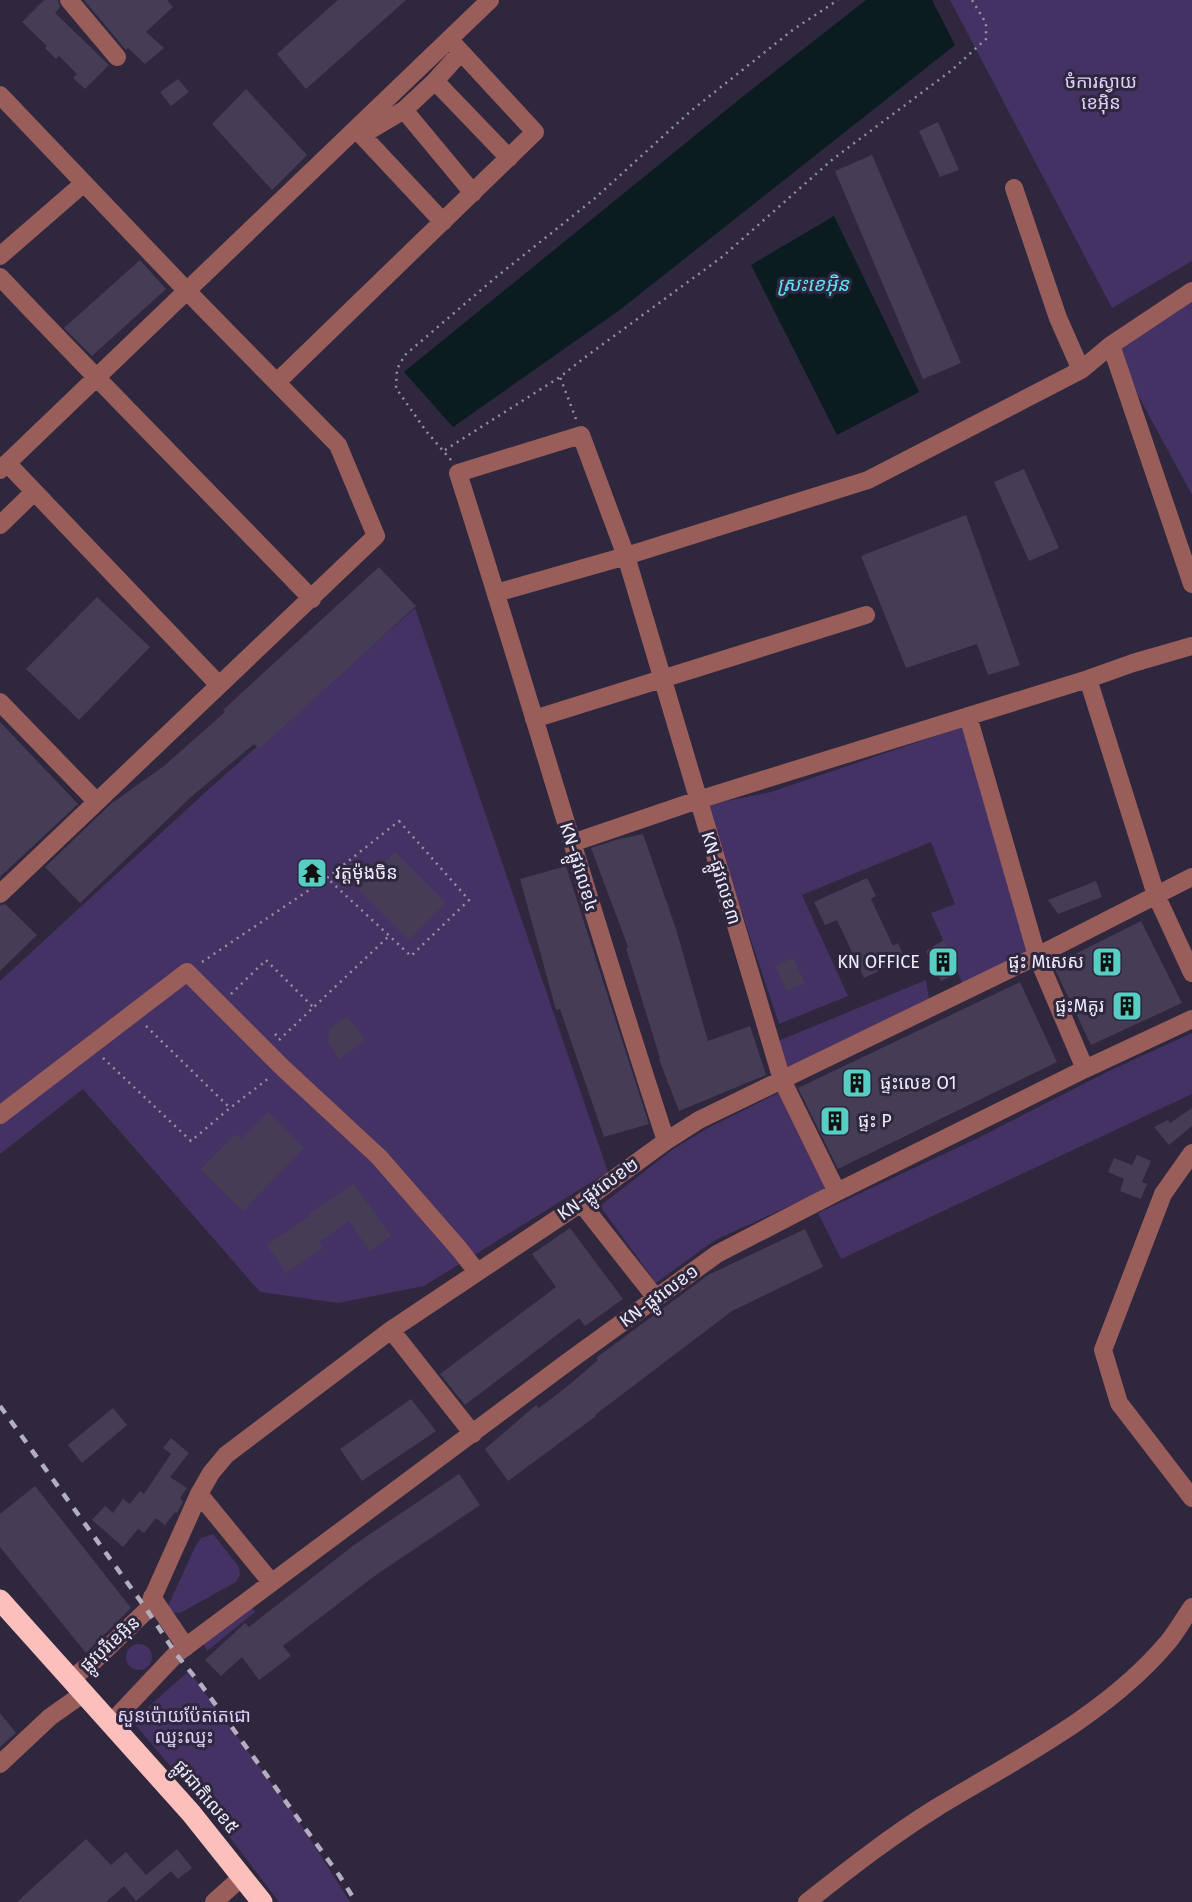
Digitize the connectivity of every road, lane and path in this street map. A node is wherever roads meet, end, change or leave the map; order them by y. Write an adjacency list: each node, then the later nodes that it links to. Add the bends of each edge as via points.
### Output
1 (69, 0): 6 (street)
2 (490, 0): 5 (street)
3 (838, 0): 26 (path, via 692,110 594,199 405,355 397,369 396,388)
4 (972, 0): 22 (path, via 986,23 986,39 970,54 833,159 722,257)
5 (455, 46): 7 (street); 10 (street); 11 (street, via 535,132)
6 (117, 57)
7 (435, 81): 9 (street); 11 (street)
8 (0, 95): 12 (street)
9 (404, 110): 10 (street); 14 (street)
10 (359, 132): 15 (street); 18 (street)
11 (509, 158): 14 (street)
12 (84, 183): 16 (street); 18 (street)
13 (1014, 188): 21 (street, via 1058,318)
14 (473, 193): 15 (street)
15 (443, 222): 24 (street)
16 (0, 256)
17 (0, 277): 23 (street)
18 (187, 291): 23 (street); 24 (street)
19 (1192, 291): 20 (street)
20 (1111, 345): 21 (street); 32 (street)
21 (1081, 370): 31 (street, via 868,480)
22 (560, 377): 25 (path); 26 (path)
23 (96, 378): 27 (street); 34 (street)
24 (277, 382): 34 (street, via 338,445 376,536)
25 (582, 435): 28 (street); 31 (street, KN-ផ្លូវលេខ៣)
26 (444, 451): 28 (path)
27 (4, 466): 29 (street)
28 (458, 473): 33 (street, KN-ផ្លូវលេខ៤)
29 (34, 492): 30 (street); 39 (street)
30 (0, 525)
31 (626, 556): 33 (street); 37 (street, KN-ផ្លូវលេខ៣)
32 (1192, 584)
33 (496, 593): 42 (street, KN-ផ្លូវលេខ៤)
34 (312, 598): 39 (street)
35 (866, 615): 37 (street)
36 (1192, 646): 38 (street)
37 (662, 678): 42 (street); 43 (street, KN-ផ្លូវលេខ៣)
38 (1088, 679): 41 (street); 49 (street)
39 (219, 685): 44 (street)
40 (0, 702): 44 (street)
41 (968, 716): 43 (street); 51 (street)
42 (534, 719): 45 (street, KN-ផ្លូវលេខ៤)
43 (698, 800): 45 (street); 64 (street, KN-ផ្លូវលេខ៣)
44 (96, 802): 48 (street)
45 (572, 843): 67 (street, KN-ផ្លូវលេខ៤)
46 (1192, 877): 49 (street, KN-ផ្លូវលេខ២)
47 (327, 878): 50 (path); 50 (path, via 399,821 469,901 411,956); 52 (path)
48 (1, 891)
49 (1156, 895): 51 (street, KN-ផ្លូវលេខ២); 53 (street)
50 (390, 935): 55 (path)
51 (1037, 956): 63 (street); 64 (street, KN-ផ្លូវលេខ២)
52 (187, 972): 56 (street); 61 (street)
53 (1192, 973)
54 (231, 994): 55 (path, via 266,960)
55 (313, 1007): 59 (path)
56 (133, 1014): 60 (street); 65 (path)
57 (1192, 1019): 63 (street, KN-ផ្លូវលេខ១)
58 (270, 1030): 59 (path)
59 (280, 1039): 61 (path)
60 (90, 1046): 65 (path, via 191,1141); 66 (street)
61 (267, 1052): 62 (street)
62 (283, 1068): 65 (path); 71 (street, via 379,1157)
63 (1085, 1069): 69 (street, KN-ផ្លូវលេខ១)
64 (782, 1080): 67 (street, KN-ផ្លូវលេខ២); 69 (street, KN-ផ្លូវលេខ៣)
65 (230, 1108)
66 (0, 1115)
67 (666, 1141): 70 (street, KN-ផ្លូវលេខ២)
68 (1192, 1153): 76 (street, via 1163,1194 1103,1350 1119,1402)
69 (837, 1192): 72 (street, KN-ផ្លូវលេខ១, via 717,1254)
70 (581, 1203): 71 (street, KN-ផ្លូវលេខ២); 72 (street)
71 (477, 1272): 73 (street, KN-ផ្លូវលេខ២)
72 (656, 1298): 74 (street, KN-ផ្លូវលេខ១)
73 (391, 1330): 74 (street); 75 (street, KN-ផ្លូវលេខ២, via 226,1455)
74 (473, 1434): 77 (street, KN-ផ្លូវលេខ១)
75 (199, 1494): 77 (street); 79 (street, KN-ផ្លូវលេខ២)
76 (1192, 1498)
77 (271, 1582): 81 (street, KN-ផ្លូវលេខ១)
78 (0, 1600): 82 (highway, ផ្លូវជាតិលេខ៥)
79 (150, 1604): 81 (street); 82 (street, ផ្លូវបុរីខេអ៊ិន, via 94,1661)
80 (1192, 1607): 88 (street, via 1167,1642 1125,1685 1068,1728 933,1809)
81 (181, 1651): 83 (street)
82 (78, 1686): 83 (highway, ផ្លូវជាតិលេខ៥); 84 (street, ផ្លូវបុរីខេអ៊ិន)
83 (111, 1723): 85 (highway, ផ្លូវជាតិលេខ៥)
84 (0, 1764)
85 (242, 1877): 86 (street); 87 (highway, ផ្លូវជាតិលេខ៥)
86 (214, 1902)
87 (262, 1902)
88 (807, 1902)

